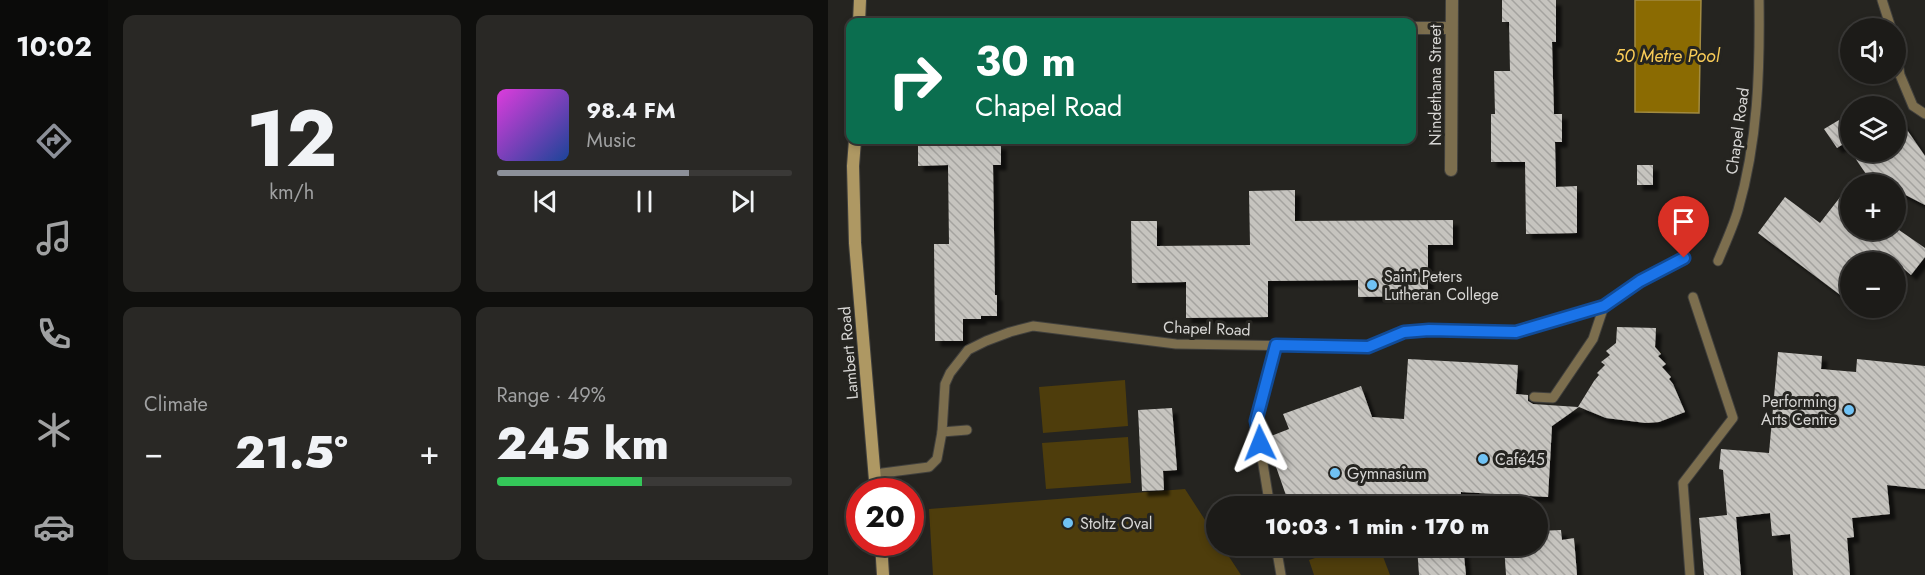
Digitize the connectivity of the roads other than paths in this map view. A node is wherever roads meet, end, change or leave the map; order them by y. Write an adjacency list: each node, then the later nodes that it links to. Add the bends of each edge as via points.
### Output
1 (861, 0): 5 (main road)
2 (1452, 0): 8 (street, Nindethana Street)
3 (1759, 0): 14 (lane, Chapel Road, via 1760,66 1749,168 1738,212)
4 (1882, 0): 6 (lane)
5 (859, 18)
6 (1888, 18)
7 (1416, 28): 8 (street)
8 (1451, 28): 12 (street, Nindethana Street)
9 (1904, 84): 10 (lane, via 1913,105)
10 (1925, 114)
11 (855, 144): 21 (main road, Lambert Road, via 855,243)
12 (1451, 170)
13 (1684, 258): 16 (lane, Chapel Road)
14 (1718, 261)
15 (1693, 297): 28 (lane, via 1734,418 1683,483)
16 (1604, 306): 17 (lane, Chapel Road, via 1516,332 1404,332 1368,347); 18 (lane, via 1593,339 1553,398)
17 (1276, 345): 20 (lane, Chapel Road, via 1176,344 1033,326 986,340 968,350 945,384); 23 (lane, via 1256,421)
18 (1534, 397)
19 (967, 430): 20 (lane)
20 (942, 432): 21 (lane, Chapel Road, via 937,459 929,467)
21 (875, 474): 22 (main road, Lambert Road)
22 (875, 478)
23 (1268, 496)
24 (882, 556): 26 (main road)
25 (1278, 556): 27 (lane)
26 (884, 575)
27 (1281, 575)
28 (1690, 575)

